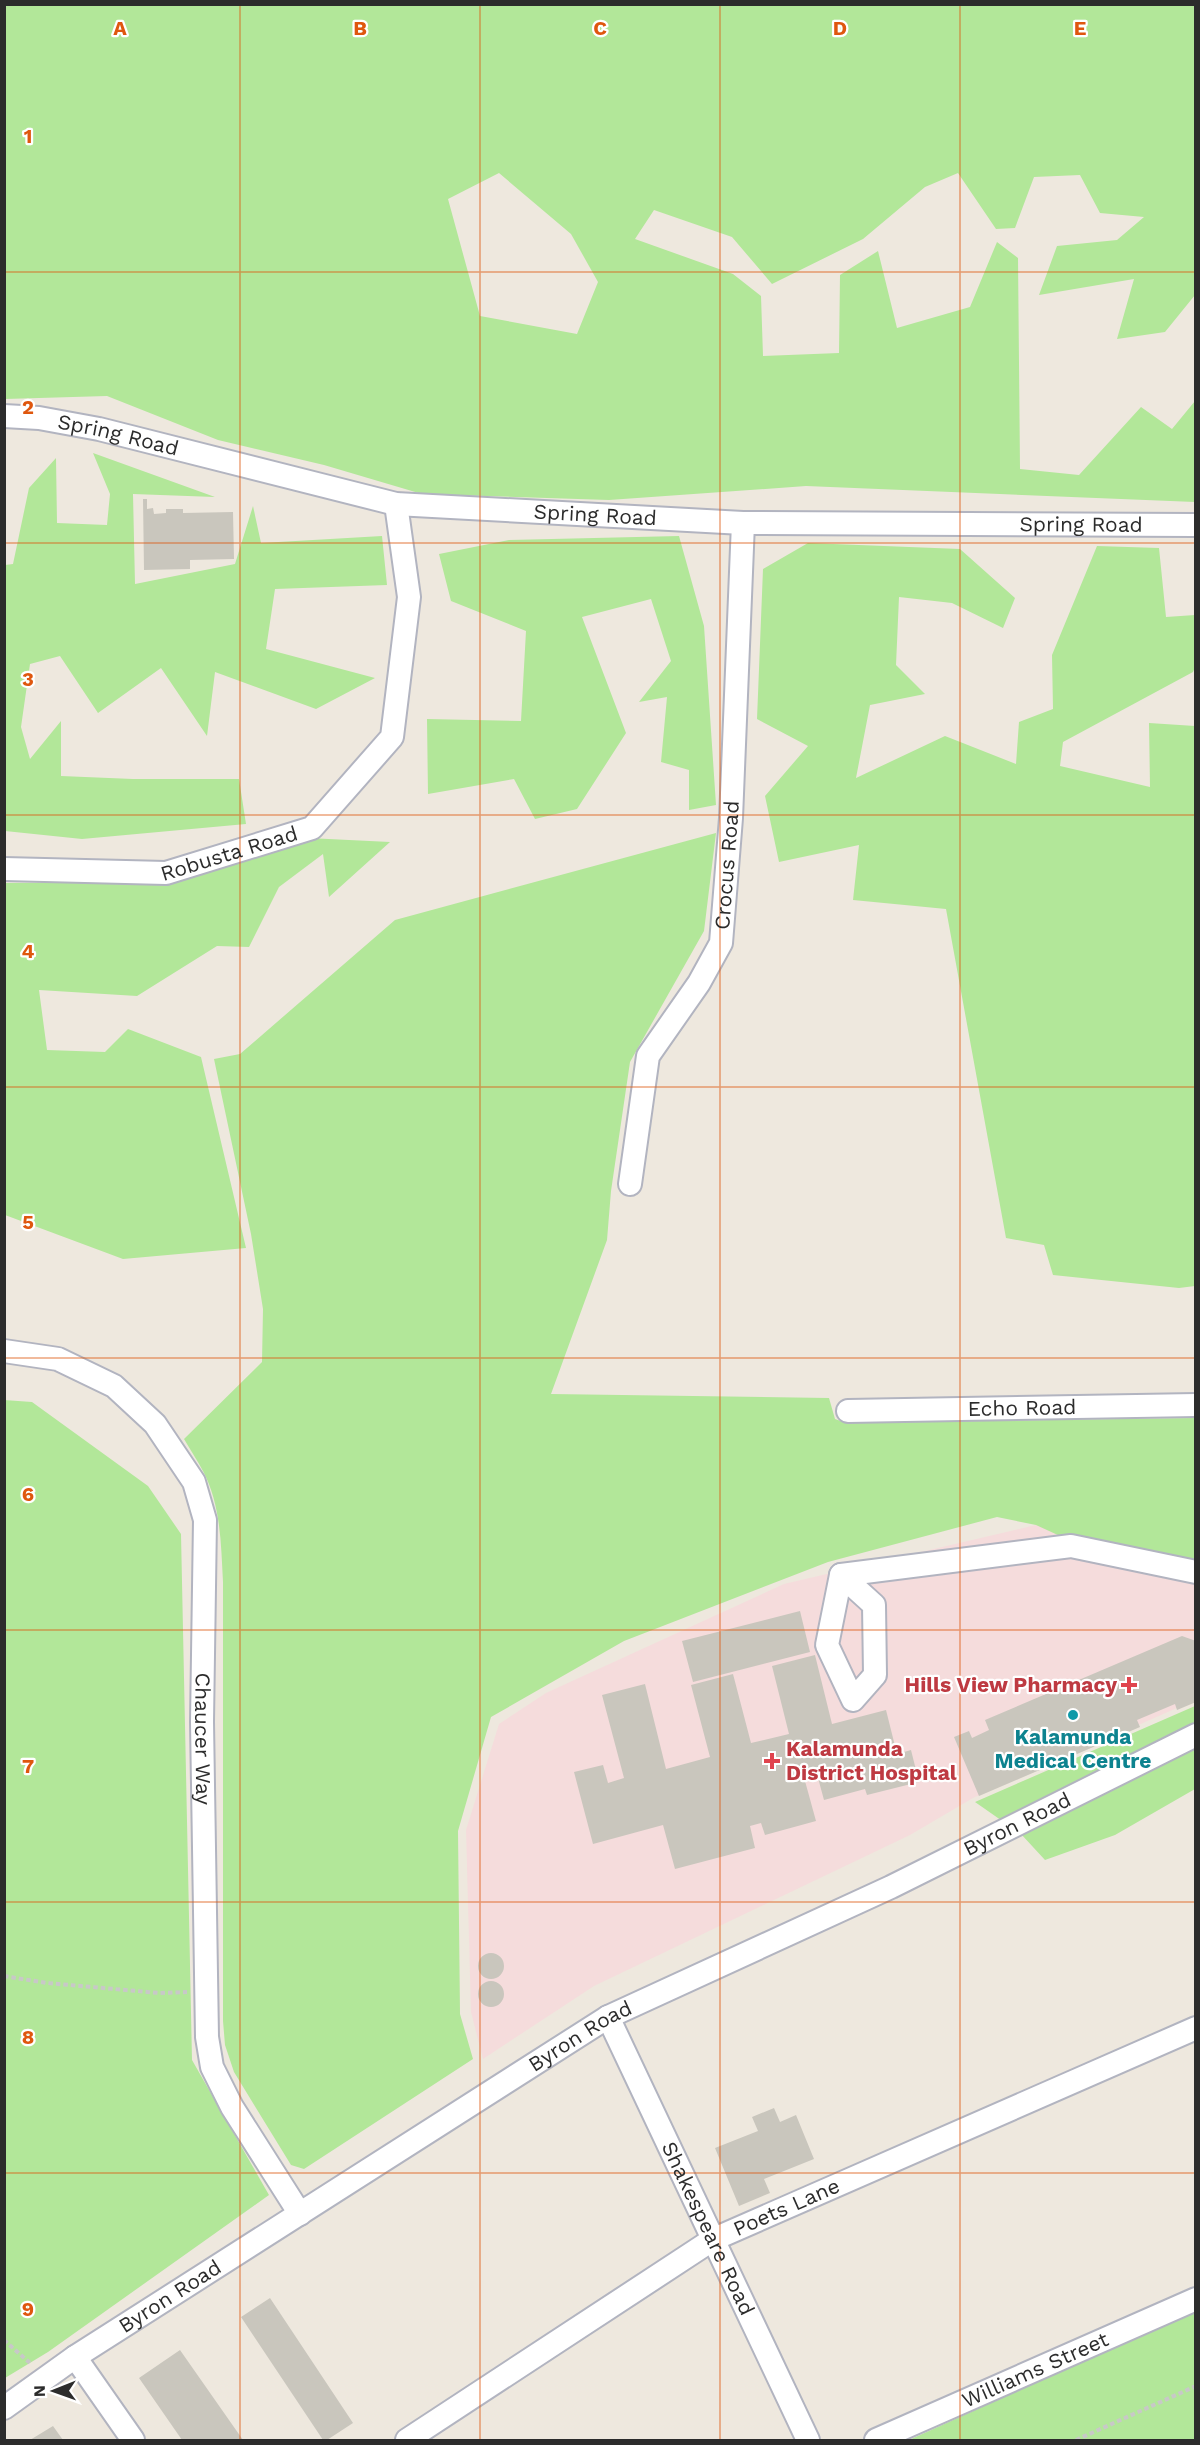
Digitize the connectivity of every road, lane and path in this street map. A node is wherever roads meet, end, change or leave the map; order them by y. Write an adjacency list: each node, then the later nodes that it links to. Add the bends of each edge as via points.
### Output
1 (4, 416): 2 (street, Spring Road, via 99,429)
2 (396, 504): 3 (street, Spring Road); 5 (street, Robusta Road, via 409,597 392,737 312,828 166,873)
3 (743, 523): 4 (street, Spring Road); 6 (street, Crocus Road, via 731,818 720,943 699,983 648,1056)
4 (1196, 525)
5 (4, 869)
6 (630, 1184)
7 (4, 1351): 14 (street, Chaucer Way, via 58,1359 114,1386 155,1424 194,1482 205,1520 202,1722)
8 (1196, 1405): 9 (street, Echo Road)
9 (848, 1411)
10 (1196, 1572): 11 (street, via 1071,1546)
11 (841, 1575)
12 (1196, 1735): 15 (street, Byron Road, via 891,1887)
13 (4, 1976): 14 (path, via 159,1993)
14 (206, 1992): 17 (street, Chaucer Way, via 212,2067 232,2107)
15 (608, 2017): 17 (street, Byron Road); 18 (street, Shakespeare Road)
16 (1196, 2028): 18 (street, Poets Lane)
17 (300, 2214): 21 (street, Byron Road)
18 (712, 2240): 26 (street, Poets Lane); 27 (street, Shakespeare Road)
19 (1196, 2299): 28 (street, Williams Street)
20 (4, 2340): 22 (path)
21 (75, 2357): 22 (street, Byron Road); 25 (street)
22 (46, 2378): 24 (street, Byron Road)
23 (1196, 2386): 29 (path)
24 (4, 2408)
25 (133, 2440)
26 (407, 2440)
27 (808, 2440)
28 (876, 2440)
29 (1076, 2440)

